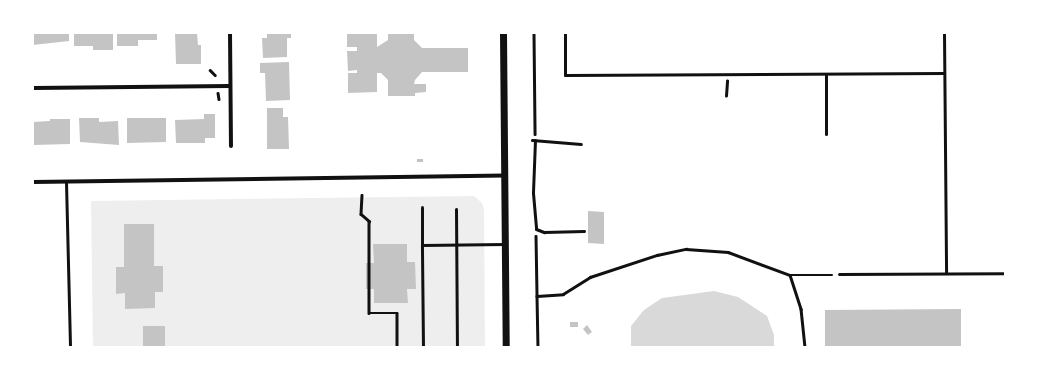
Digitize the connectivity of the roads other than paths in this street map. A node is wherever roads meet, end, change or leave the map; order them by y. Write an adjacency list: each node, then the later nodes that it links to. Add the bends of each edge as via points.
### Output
1 (230, 33): 7 (street)
2 (503, 33): 12 (street)
3 (565, 33): 6 (lane, via 565,75)
4 (944, 33): 5 (lane)
5 (944, 73): 6 (lane); 21 (lane)
6 (826, 74): 9 (lane)
7 (230, 86): 8 (street); 11 (street)
8 (33, 88)
9 (826, 134)
10 (581, 144): 17 (lane, via 533,140 533,193 536,229 544,232)
11 (231, 146)
12 (505, 175): 14 (street); 19 (street)
13 (33, 182): 14 (street)
14 (66, 182): 24 (lane)
15 (422, 207): 20 (lane)
16 (456, 209): 18 (lane)
17 (584, 231)
18 (456, 244): 19 (lane); 20 (lane); 26 (lane)
19 (505, 244): 27 (street)
20 (422, 245): 25 (lane)
21 (946, 273): 22 (lane); 23 (lane)
22 (1005, 273)
23 (839, 274)
24 (70, 347)
25 (423, 347)
26 (457, 347)
27 (506, 347)

